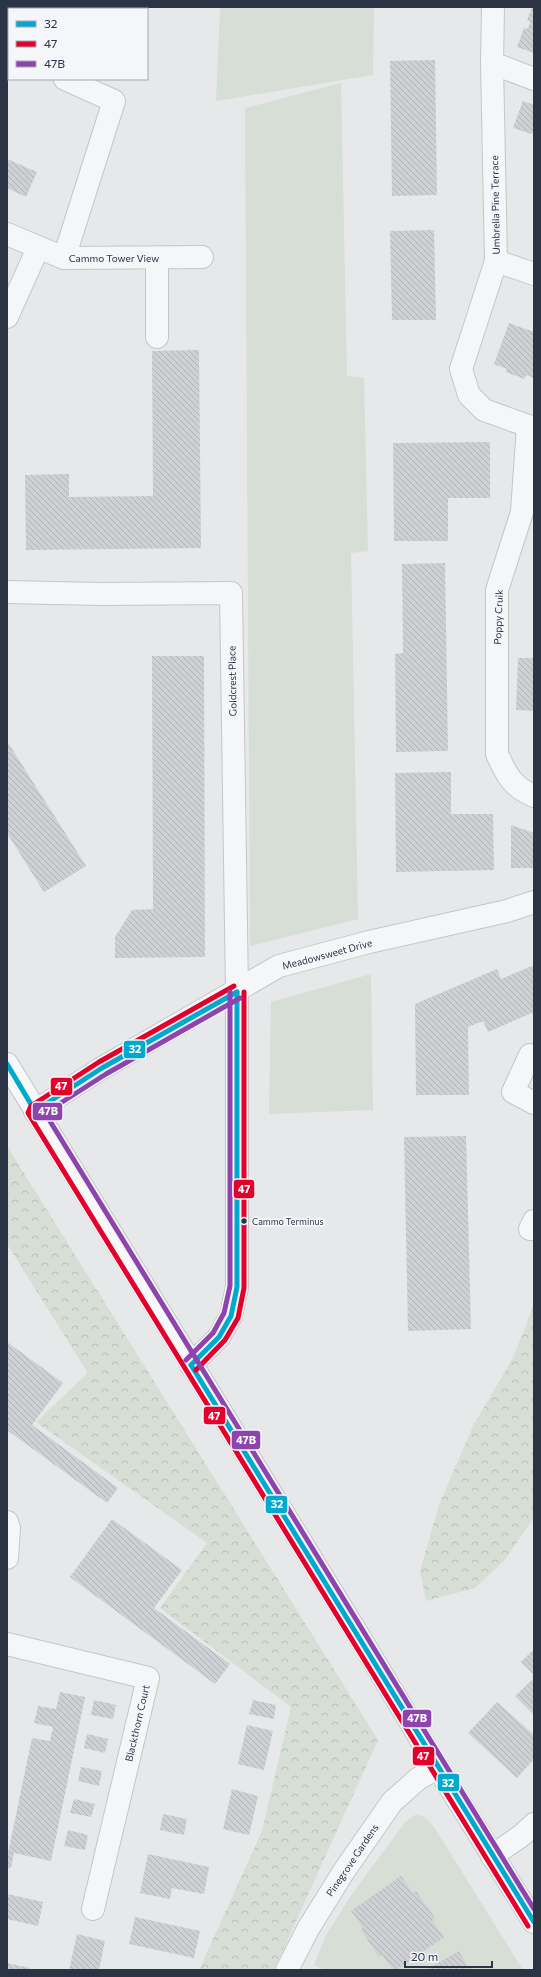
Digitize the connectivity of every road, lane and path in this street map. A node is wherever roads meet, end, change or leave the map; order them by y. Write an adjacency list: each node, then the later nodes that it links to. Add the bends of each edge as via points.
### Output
1 (493, 7): 2 (street, Umbrella Pine Terrace)
2 (492, 63): 3 (street); 10 (street, Umbrella Pine Terrace)
3 (534, 79)
4 (67, 80): 8 (street, via 114,101)
5 (7, 234): 6 (street, Cammo Tower View)
6 (38, 248): 8 (street, Cammo Tower View); 12 (street)
7 (202, 257): 9 (street, Cammo Tower View)
8 (64, 258): 9 (street, Cammo Tower View)
9 (157, 258): 13 (street)
10 (496, 261): 11 (street); 14 (street, Umbrella Pine Terrace, via 461,369 469,395 484,410)
11 (534, 274)
12 (7, 317)
13 (157, 337)
14 (531, 427): 16 (street, Poppy Cruik, via 522,512 498,590 497,754 508,777 525,792)
15 (7, 592): 18 (street, Goldcrest Place, via 231,593)
16 (534, 796)
17 (534, 902): 18 (street, Meadowsweet Drive, via 507,911 369,942 280,966)
18 (237, 992): 22 (street, Meadowsweet Drive, via 102,1068); 23 (street, via 237,1287 231,1316 219,1337)
19 (530, 1055): 21 (street, via 513,1092)
20 (7, 1064): 22 (main road)
21 (534, 1103)
22 (35, 1111): 23 (main road)
23 (192, 1364): 27 (main road)
24 (7, 1522): 25 (street)
25 (7, 1558)
26 (7, 1644): 30 (street, Blackthorn Court, via 148,1678)
27 (438, 1768): 29 (main road); 32 (street, Pinegrove Gardens, via 419,1778 392,1802 340,1877 308,1929)
28 (534, 1824): 29 (street)
29 (492, 1856): 31 (main road)
30 (93, 1909)
31 (534, 1922)
32 (287, 1970)

